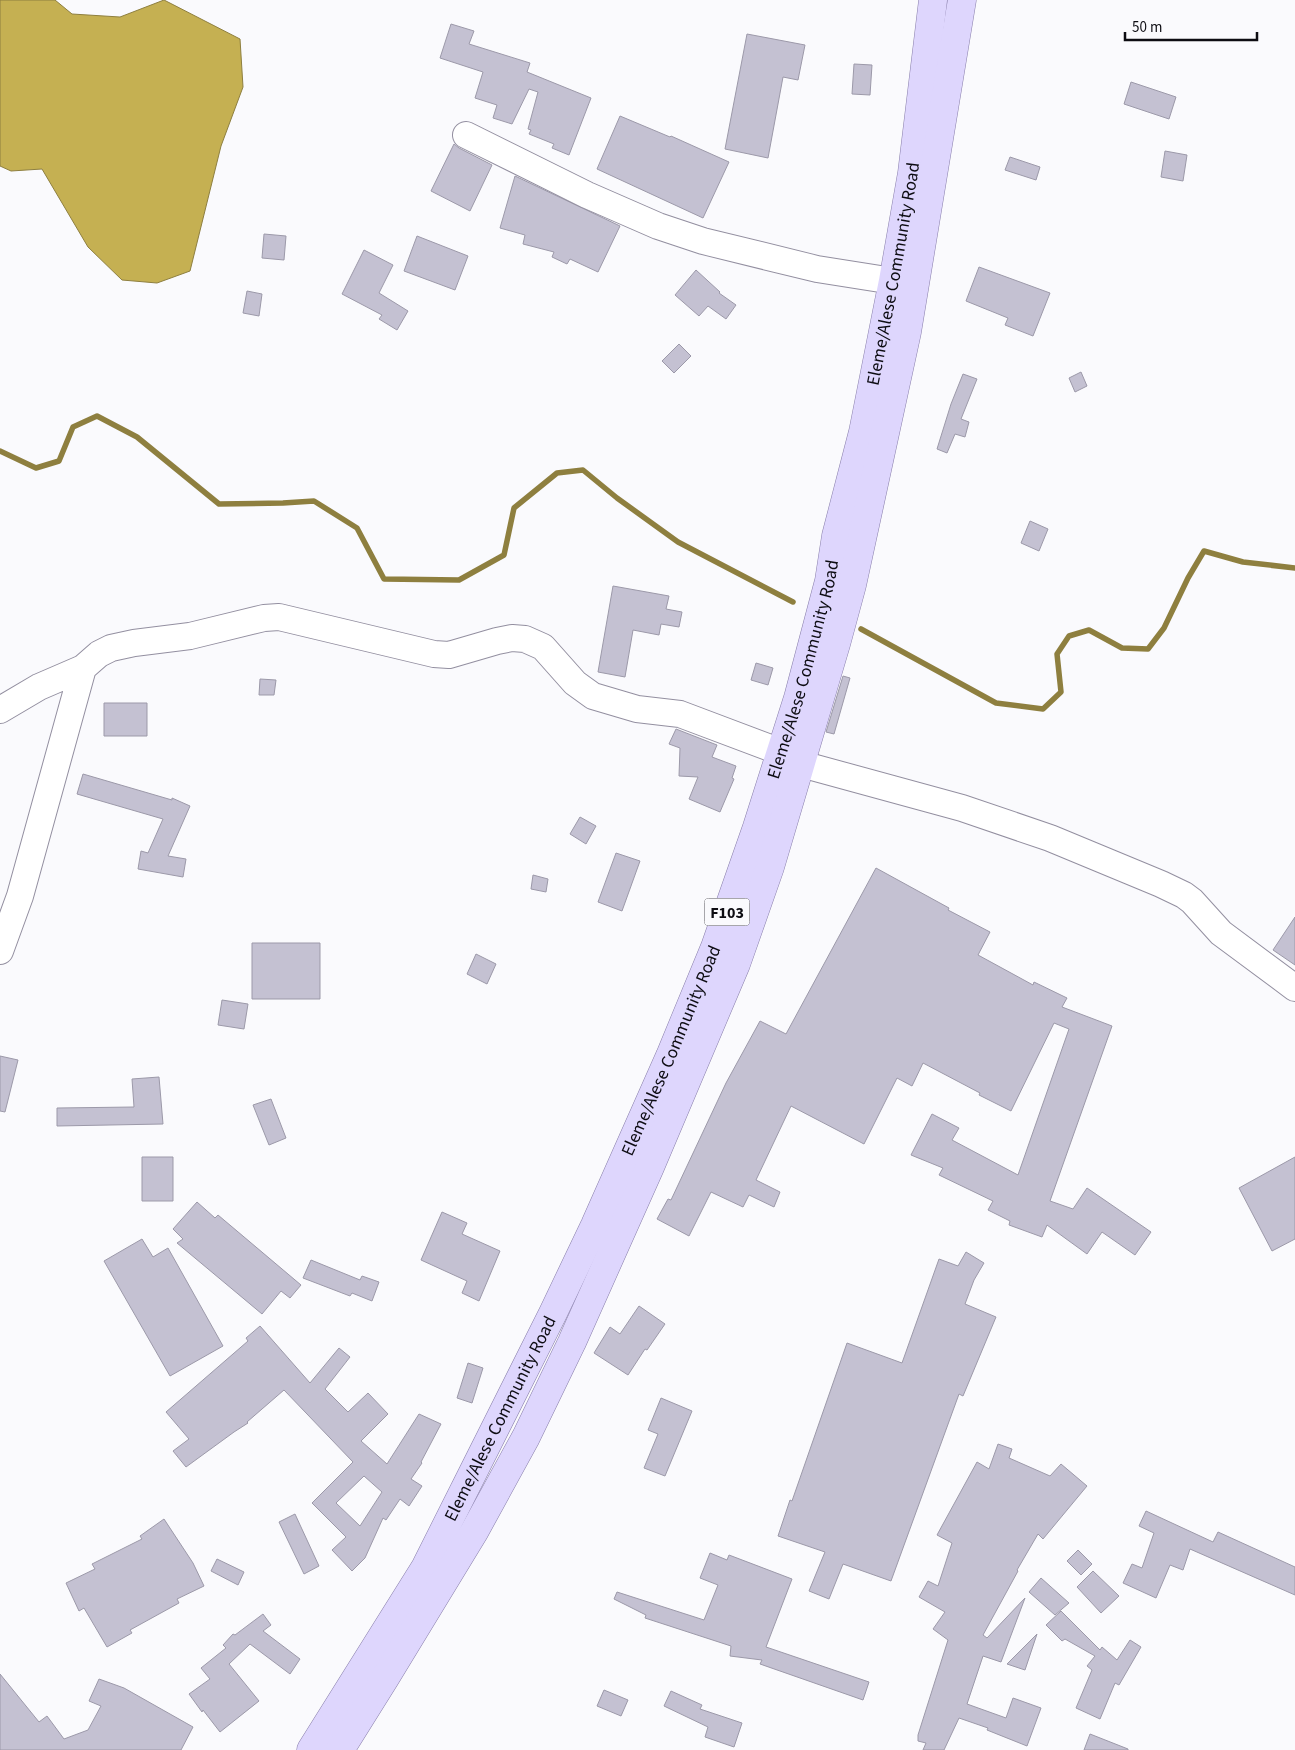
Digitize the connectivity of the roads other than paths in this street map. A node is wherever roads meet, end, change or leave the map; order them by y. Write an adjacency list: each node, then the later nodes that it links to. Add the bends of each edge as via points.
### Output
1 (933, 0): 4 (main road, Eleme/Alese Community Road / F103, via 912,173)
2 (962, 0): 7 (main road, Eleme/Alese Community Road / F103, via 907,332 852,585)
3 (466, 135): 4 (street, via 587,196 658,226 703,241 817,268)
4 (893, 281): 7 (main road, Eleme/Alese Community Road / F103, via 863,432 798,698)
5 (83, 668): 6 (street, via 39,687); 7 (street, via 111,648 190,636 279,617 434,654 450,655 497,641 525,639 543,648 575,683 593,696 637,709 680,714); 8 (street, via 20,896)
6 (0, 710)
7 (791, 758): 9 (street, via 962,808 1050,838 1161,884 1184,895 1221,933); 10 (main road, Eleme/Alese Community Road / F103, via 757,827 715,947 670,1056 570,1278 425,1568); 11 (main road, Eleme/Alese Community Road / F103, via 770,867 736,964 572,1342 526,1437 474,1532)
8 (0, 951)
9 (1295, 988)
10 (311, 1750)
11 (340, 1750)

